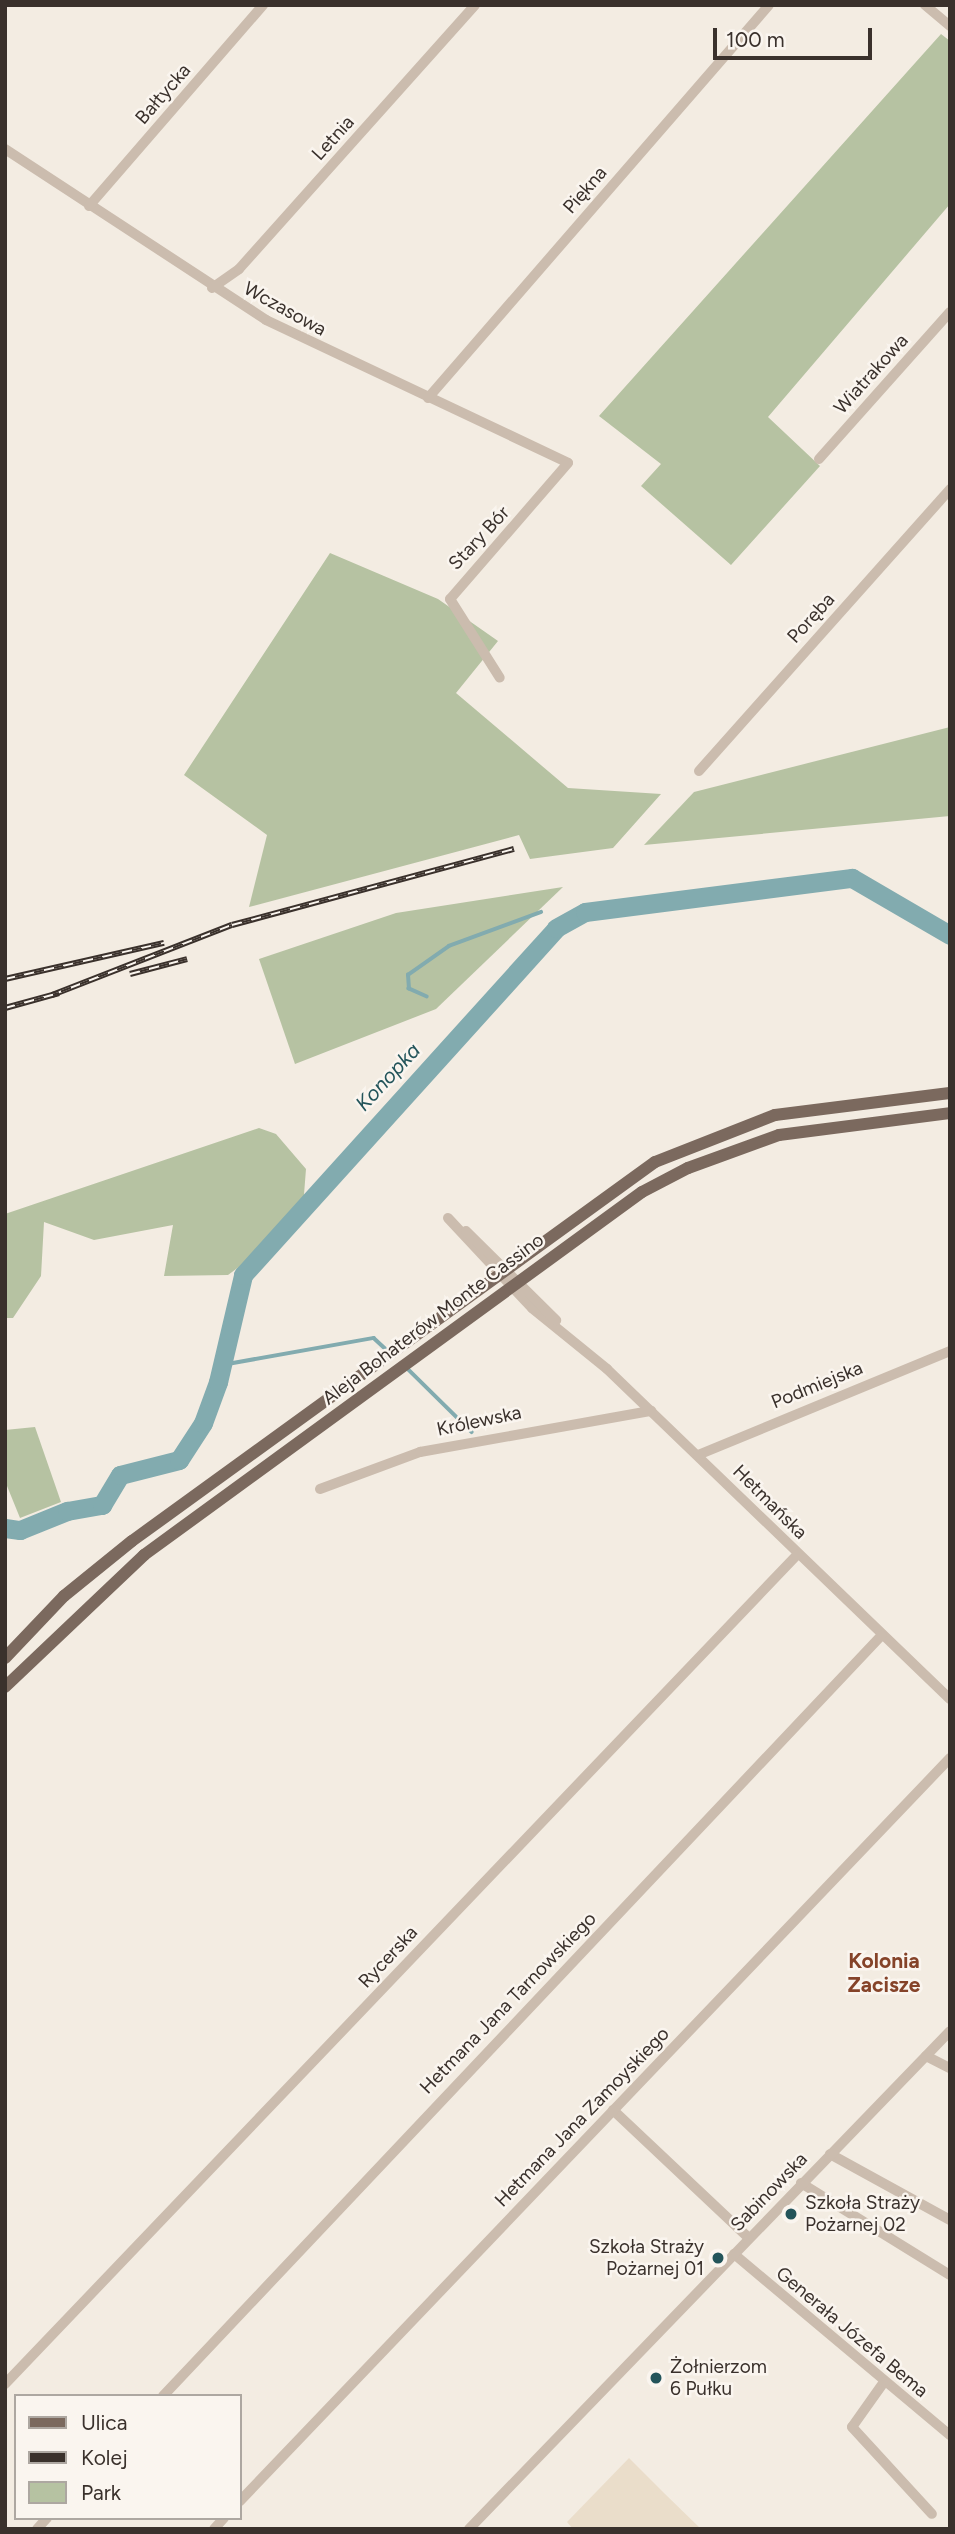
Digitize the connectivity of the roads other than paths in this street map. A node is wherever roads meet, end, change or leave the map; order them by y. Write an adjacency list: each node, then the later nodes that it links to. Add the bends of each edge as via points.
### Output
1 (263, 5): 7 (street, Bałtycka)
2 (475, 5): 8 (street, Letnia, via 239,269)
3 (769, 5): 10 (street, Piękna)
4 (925, 5): 5 (street)
5 (950, 26)
6 (5, 149): 7 (street, Wczasowa)
7 (89, 206): 8 (street, Wczasowa)
8 (212, 288): 10 (street, Wczasowa, via 323,351)
9 (950, 312): 11 (street, Wiatrakowa)
10 (428, 398): 12 (street, Wczasowa)
11 (819, 459)
12 (568, 463): 14 (street, Stary Bór, via 450,599)
13 (950, 489): 15 (street, Poręba)
14 (500, 678)
15 (699, 771)
16 (950, 1093): 18 (main road, Aleja Bohaterów Monte Cassino, via 787,1113 726,1130 655,1162)
17 (950, 1113): 19 (main road, Aleja Bohaterów Monte Cassino, via 840,1124 733,1150 642,1192)
18 (503, 1270): 18 (street, Hetmańska, via 448,1218); 19 (street, Hetmańska); 26 (main road, Aleja Bohaterów Monte Cassino, via 132,1541 64,1596)
19 (516, 1282): 21 (street, Hetmańska); 27 (main road, Aleja Bohaterów Monte Cassino, via 144,1555)
20 (950, 1351): 22 (street, Podmiejska)
21 (651, 1411): 22 (street, Hetmańska); 23 (street, Królewska, via 420,1452)
22 (698, 1455): 24 (street, Hetmańska)
23 (320, 1489)
24 (797, 1555): 25 (street, Hetmańska); 41 (street, Rycerska)
25 (881, 1636): 28 (street, Hetmańska); 42 (street, Hetmana Jana Tarnowskiego)
26 (5, 1658)
27 (5, 1687)
28 (950, 1699)
29 (950, 1758): 33 (street, Hetmana Jana Zamoyskiego)
30 (950, 2031): 31 (street, Sabinowska)
31 (926, 2056): 32 (street); 34 (street, Sabinowska)
32 (950, 2068)
33 (613, 2110): 37 (street); 44 (street, Hetmana Jana Zamoyskiego)
34 (830, 2154): 35 (street, Sabinowska); 36 (street)
35 (801, 2183): 37 (street, Sabinowska); 39 (street)
36 (950, 2220)
37 (749, 2238): 38 (street, Sabinowska)
38 (734, 2254): 40 (street, Generała Józefa Bema); 46 (street, Sabinowska)
39 (950, 2275)
40 (884, 2382): 43 (street, Generała Józefa Bema); 45 (street, via 852,2427)
41 (5, 2384)
42 (165, 2394)
43 (950, 2435)
44 (242, 2499)
45 (932, 2514)
46 (469, 2529)

